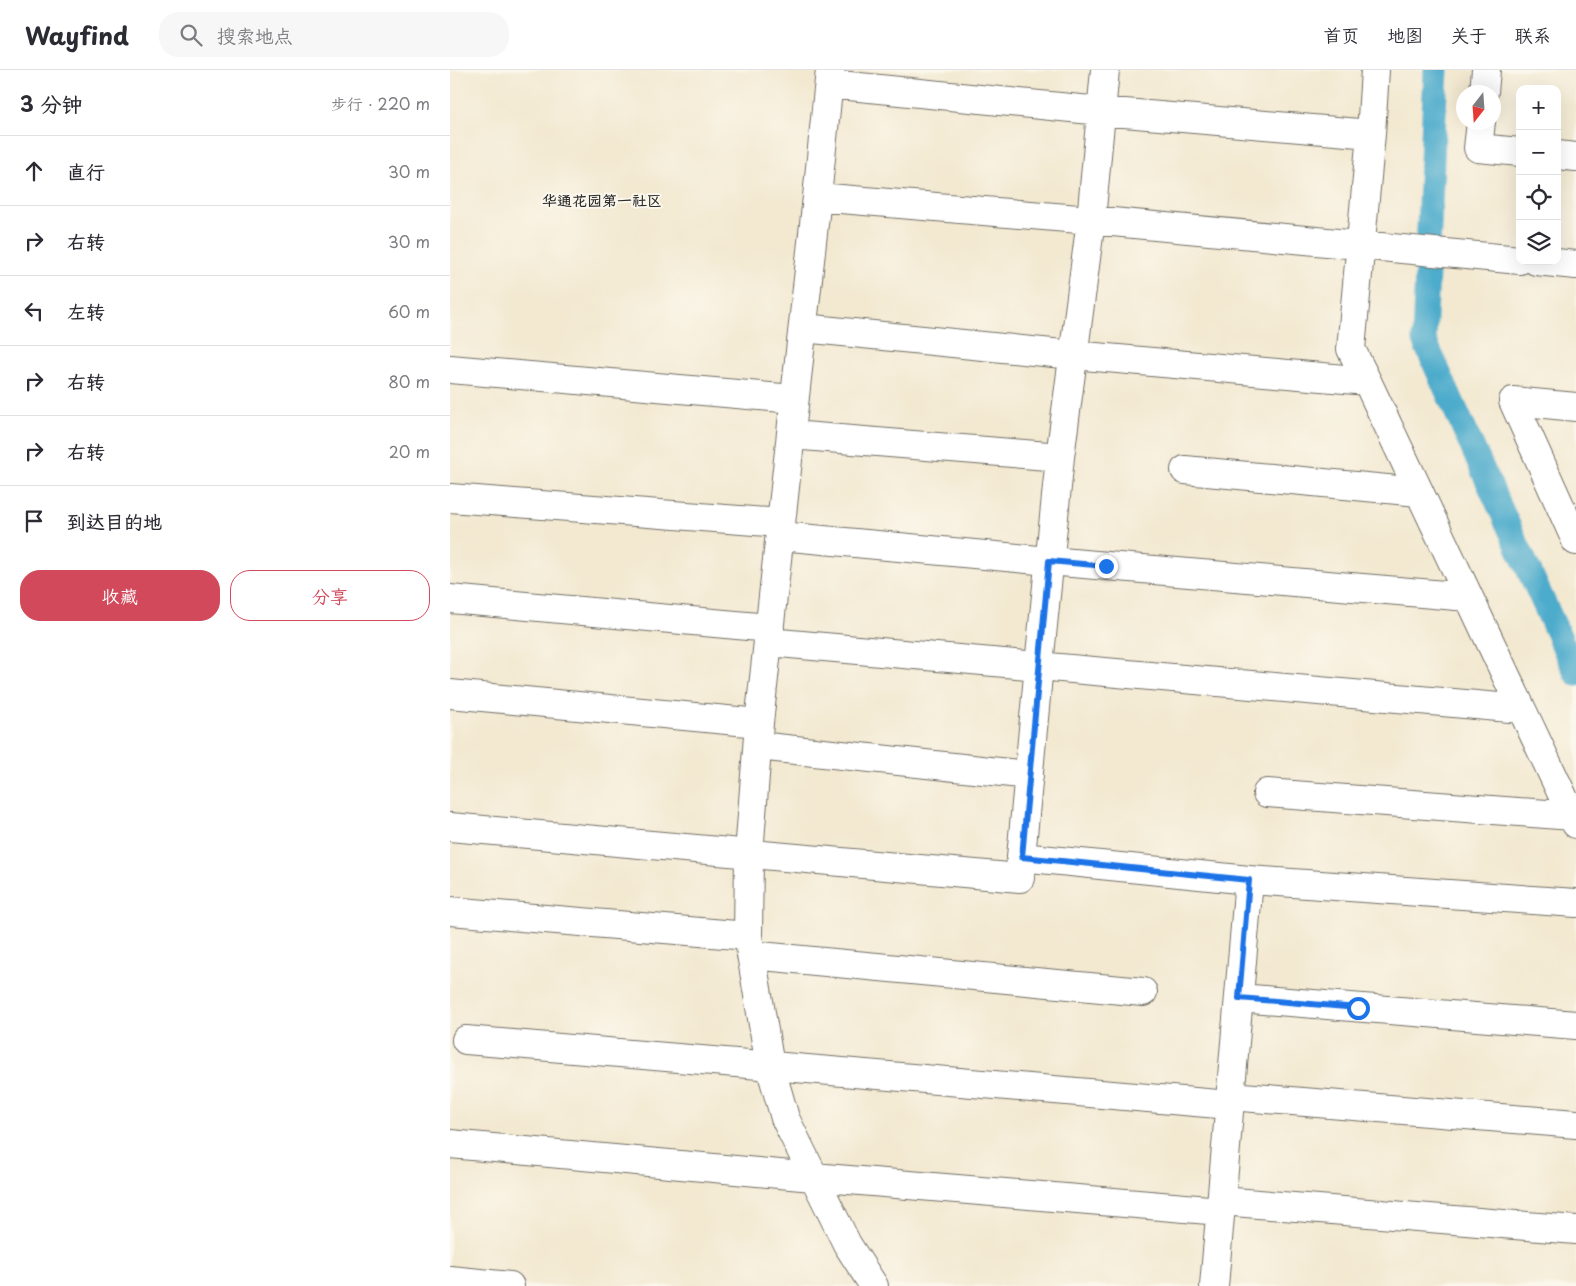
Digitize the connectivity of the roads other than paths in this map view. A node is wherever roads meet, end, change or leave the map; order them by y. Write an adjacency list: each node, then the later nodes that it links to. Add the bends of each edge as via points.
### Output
1 (1105, 70): 6 (street)
2 (1375, 70): 8 (street)
3 (1486, 70): 5 (street)
4 (829, 77): 6 (street); 12 (street)
5 (1485, 85)
6 (1101, 111): 8 (street); 13 (street)
7 (1480, 130): 9 (street, via 1478,148)
8 (1371, 134): 14 (street)
9 (1516, 152)
10 (1561, 156): 11 (street)
11 (1576, 157)
12 (818, 197): 13 (street); 18 (street)
13 (1091, 220): 14 (street); 19 (street)
14 (1362, 246): 15 (street); 21 (street, via 1351,349)
15 (1516, 260)
16 (1561, 264): 17 (street)
17 (1576, 265)
18 (803, 328): 19 (street); 22 (street)
19 (1073, 355): 21 (street); 25 (street)
20 (450, 370): 22 (street)
21 (1367, 381): 27 (street)
22 (794, 399): 24 (street)
23 (1576, 407): 29 (street, via 1513,401)
24 (791, 435): 25 (street); 30 (street)
25 (1060, 457): 32 (street)
26 (1185, 470): 27 (street)
27 (1419, 492): 33 (street)
28 (450, 498): 30 (street)
29 (1569, 512): 31 (street)
30 (780, 529): 32 (street); 35 (street)
31 (1576, 540)
32 (1049, 561): 33 (street); 36 (street)
33 (1468, 597): 38 (street)
34 (450, 599): 35 (street)
35 (769, 635): 36 (street); 39 (street)
36 (1039, 665): 38 (street); 40 (street)
37 (450, 694): 39 (street)
38 (1521, 709): 42 (street)
39 (758, 735): 40 (street); 44 (street)
40 (1029, 775): 45 (street)
41 (1267, 793): 42 (street)
42 (1574, 820)
43 (450, 827): 44 (street)
44 (749, 854): 45 (street, via 1020,878); 49 (street)
45 (1022, 857): 46 (street)
46 (1249, 880): 47 (street); 51 (street)
47 (1576, 903)
48 (450, 911): 49 (street)
49 (750, 946): 50 (street); 54 (street)
50 (1143, 992)
51 (1239, 998): 52 (street); 55 (street)
52 (1576, 1025)
53 (466, 1040): 54 (street)
54 (770, 1066): 55 (street); 58 (street, via 785,1118)
55 (1230, 1101): 56 (street); 59 (street)
56 (1576, 1124)
57 (450, 1144): 58 (street)
58 (813, 1177): 59 (street); 63 (street)
59 (1221, 1206): 60 (street); 64 (street)
60 (1576, 1230)
61 (450, 1280): 62 (street)
62 (510, 1286)
63 (874, 1286)
64 (1214, 1286)

